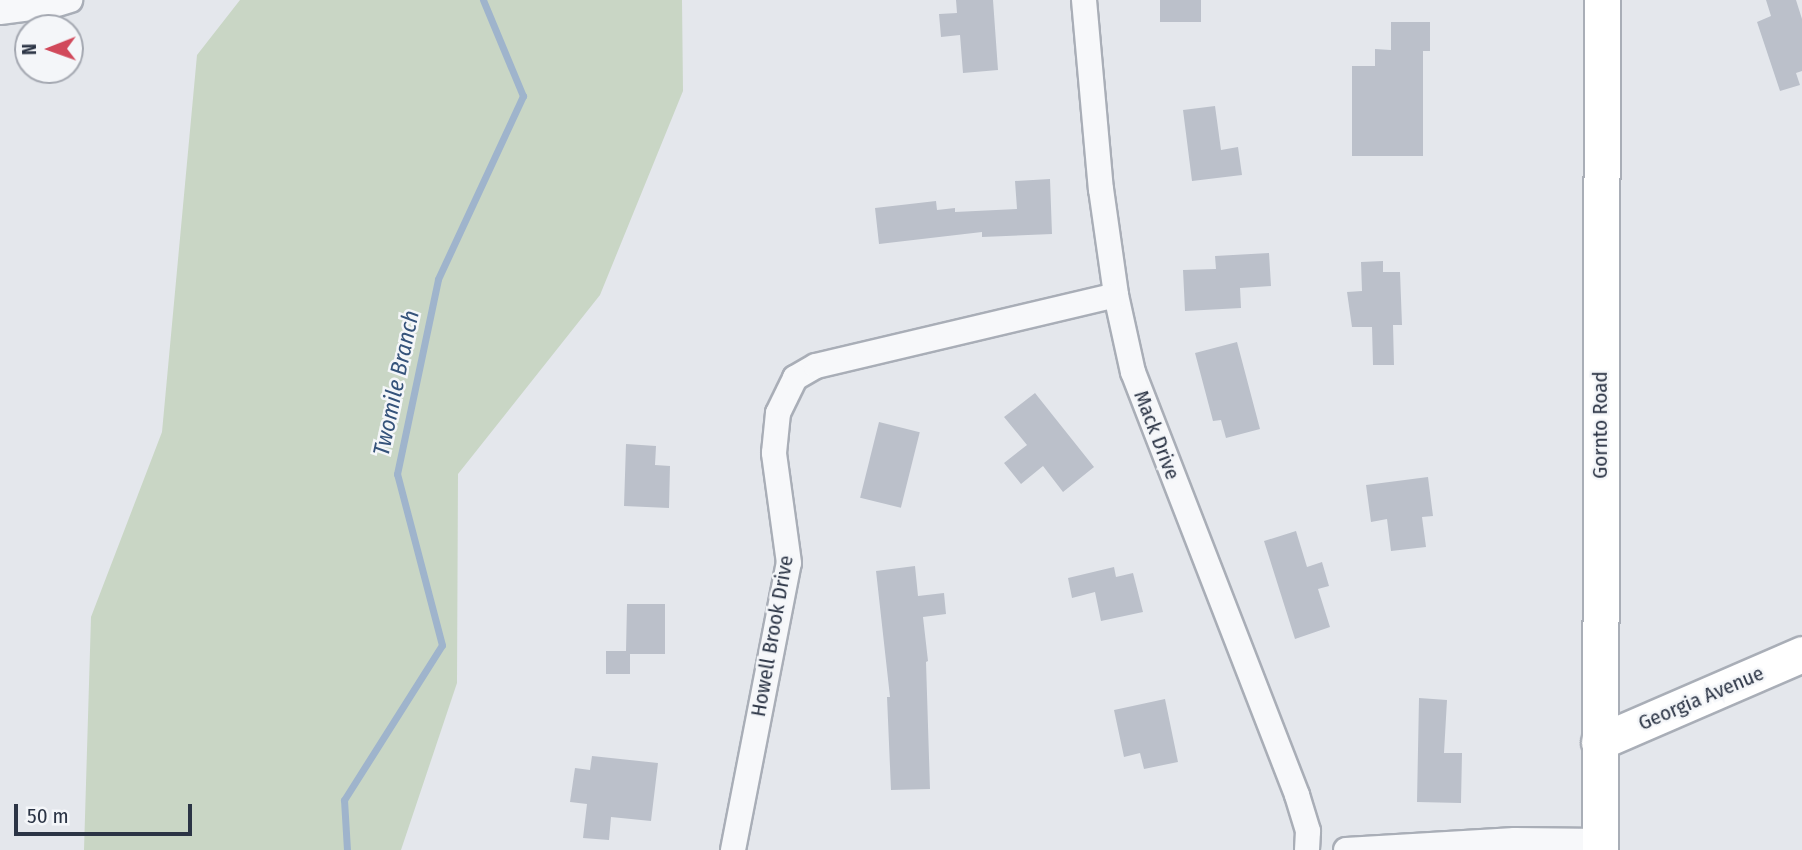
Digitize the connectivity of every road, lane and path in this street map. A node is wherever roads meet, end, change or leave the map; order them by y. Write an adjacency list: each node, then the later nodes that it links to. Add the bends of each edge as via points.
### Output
1 (70, 0): 4 (street)
2 (1084, 0): 5 (street, Mack Drive, via 1090,100)
3 (1602, 0): 7 (main road, Gornto Road)
4 (0, 12)
5 (1116, 295): 9 (street, Howell Brook Drive, via 828,363 795,378 778,412 774,453 789,564); 10 (street, Mack Drive, via 1133,372 1297,796 1308,831)
6 (1802, 653): 7 (main road, Georgia Avenue)
7 (1599, 742): 8 (main road, Gornto Road)
8 (1600, 845): 11 (street, via 1515,840)
9 (733, 850)
10 (1307, 850)
11 (1346, 850)

